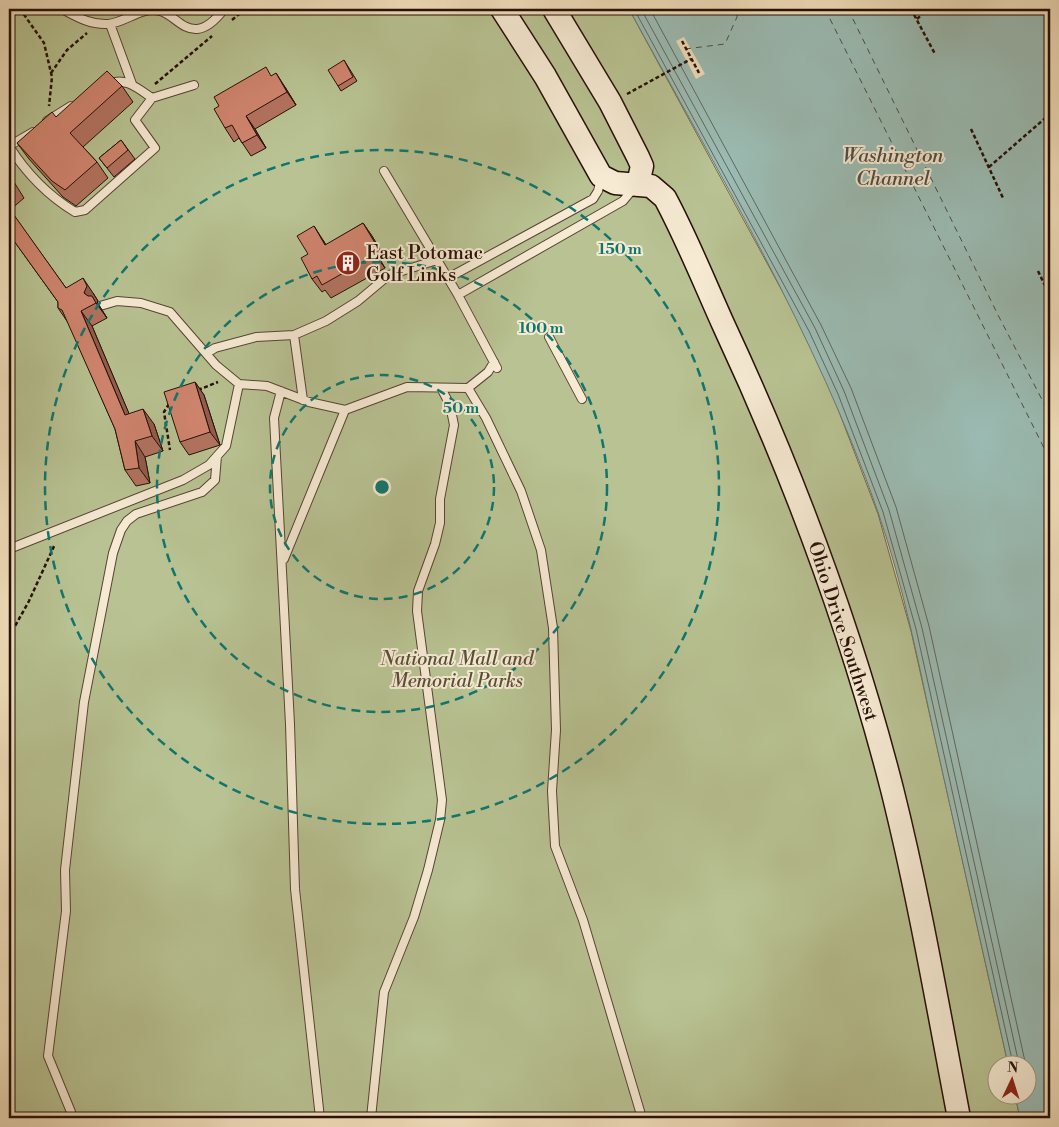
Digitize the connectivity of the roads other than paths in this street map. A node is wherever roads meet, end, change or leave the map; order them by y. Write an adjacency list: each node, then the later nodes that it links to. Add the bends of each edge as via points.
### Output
1 (62, 9): 5 (lane, via 87,22)
2 (224, 9): 5 (lane, via 215,20 200,29 188,28 159,11 140,12)
3 (502, 9): 13 (street, via 545,76)
4 (554, 9): 14 (street, via 610,102 642,166)
5 (110, 24): 6 (lane)
6 (132, 84): 8 (lane, via 115,81); 9 (lane)
7 (194, 85): 9 (lane)
8 (99, 89)
9 (152, 98): 11 (lane, via 135,120 156,148 85,210 75,212 55,200 23,168)
10 (77, 102): 11 (lane)
11 (9, 146)
12 (384, 171): 15 (lane)
13 (601, 176): 14 (street, Ohio Drive Southwest, via 615,183); 16 (lane, via 594,199)
14 (638, 184): 17 (lane, via 623,201); 36 (street, Ohio Drive Southwest, via 657,190 671,210 766,418 828,574 864,687 898,812)
15 (437, 260): 16 (lane); 19 (lane, via 389,275 358,301 326,321)
16 (448, 278): 17 (lane)
17 (458, 295): 24 (lane, via 496,365)
18 (100, 306): 21 (lane, via 117,301 133,302 170,312)
19 (294, 335): 21 (lane, via 256,337); 27 (lane)
20 (549, 337): 26 (lane)
21 (207, 353): 22 (lane)
22 (239, 384): 25 (lane, via 267,386); 29 (lane, via 226,446)
23 (441, 388): 24 (lane); 28 (lane, via 407,387); 34 (lane, via 450,405 454,424 440,499 440,523 418,591 417,610 442,800 440,820 414,917 384,992)
24 (468, 388): 35 (lane, via 521,491 541,550 553,628 555,846 586,930)
25 (281, 391): 27 (lane); 31 (lane, via 274,418)
26 (582, 399)
27 (303, 400): 28 (lane)
28 (345, 410): 31 (lane)
29 (217, 456): 30 (lane, via 209,465 183,480); 32 (lane, via 215,480 202,492 136,514 121,530 113,553 84,702 65,870 66,911 48,1056)
30 (9, 549)
31 (283, 561): 33 (lane, via 294,889)
32 (71, 1118)
33 (320, 1118)
34 (371, 1118)
35 (642, 1118)
36 (959, 1118)

